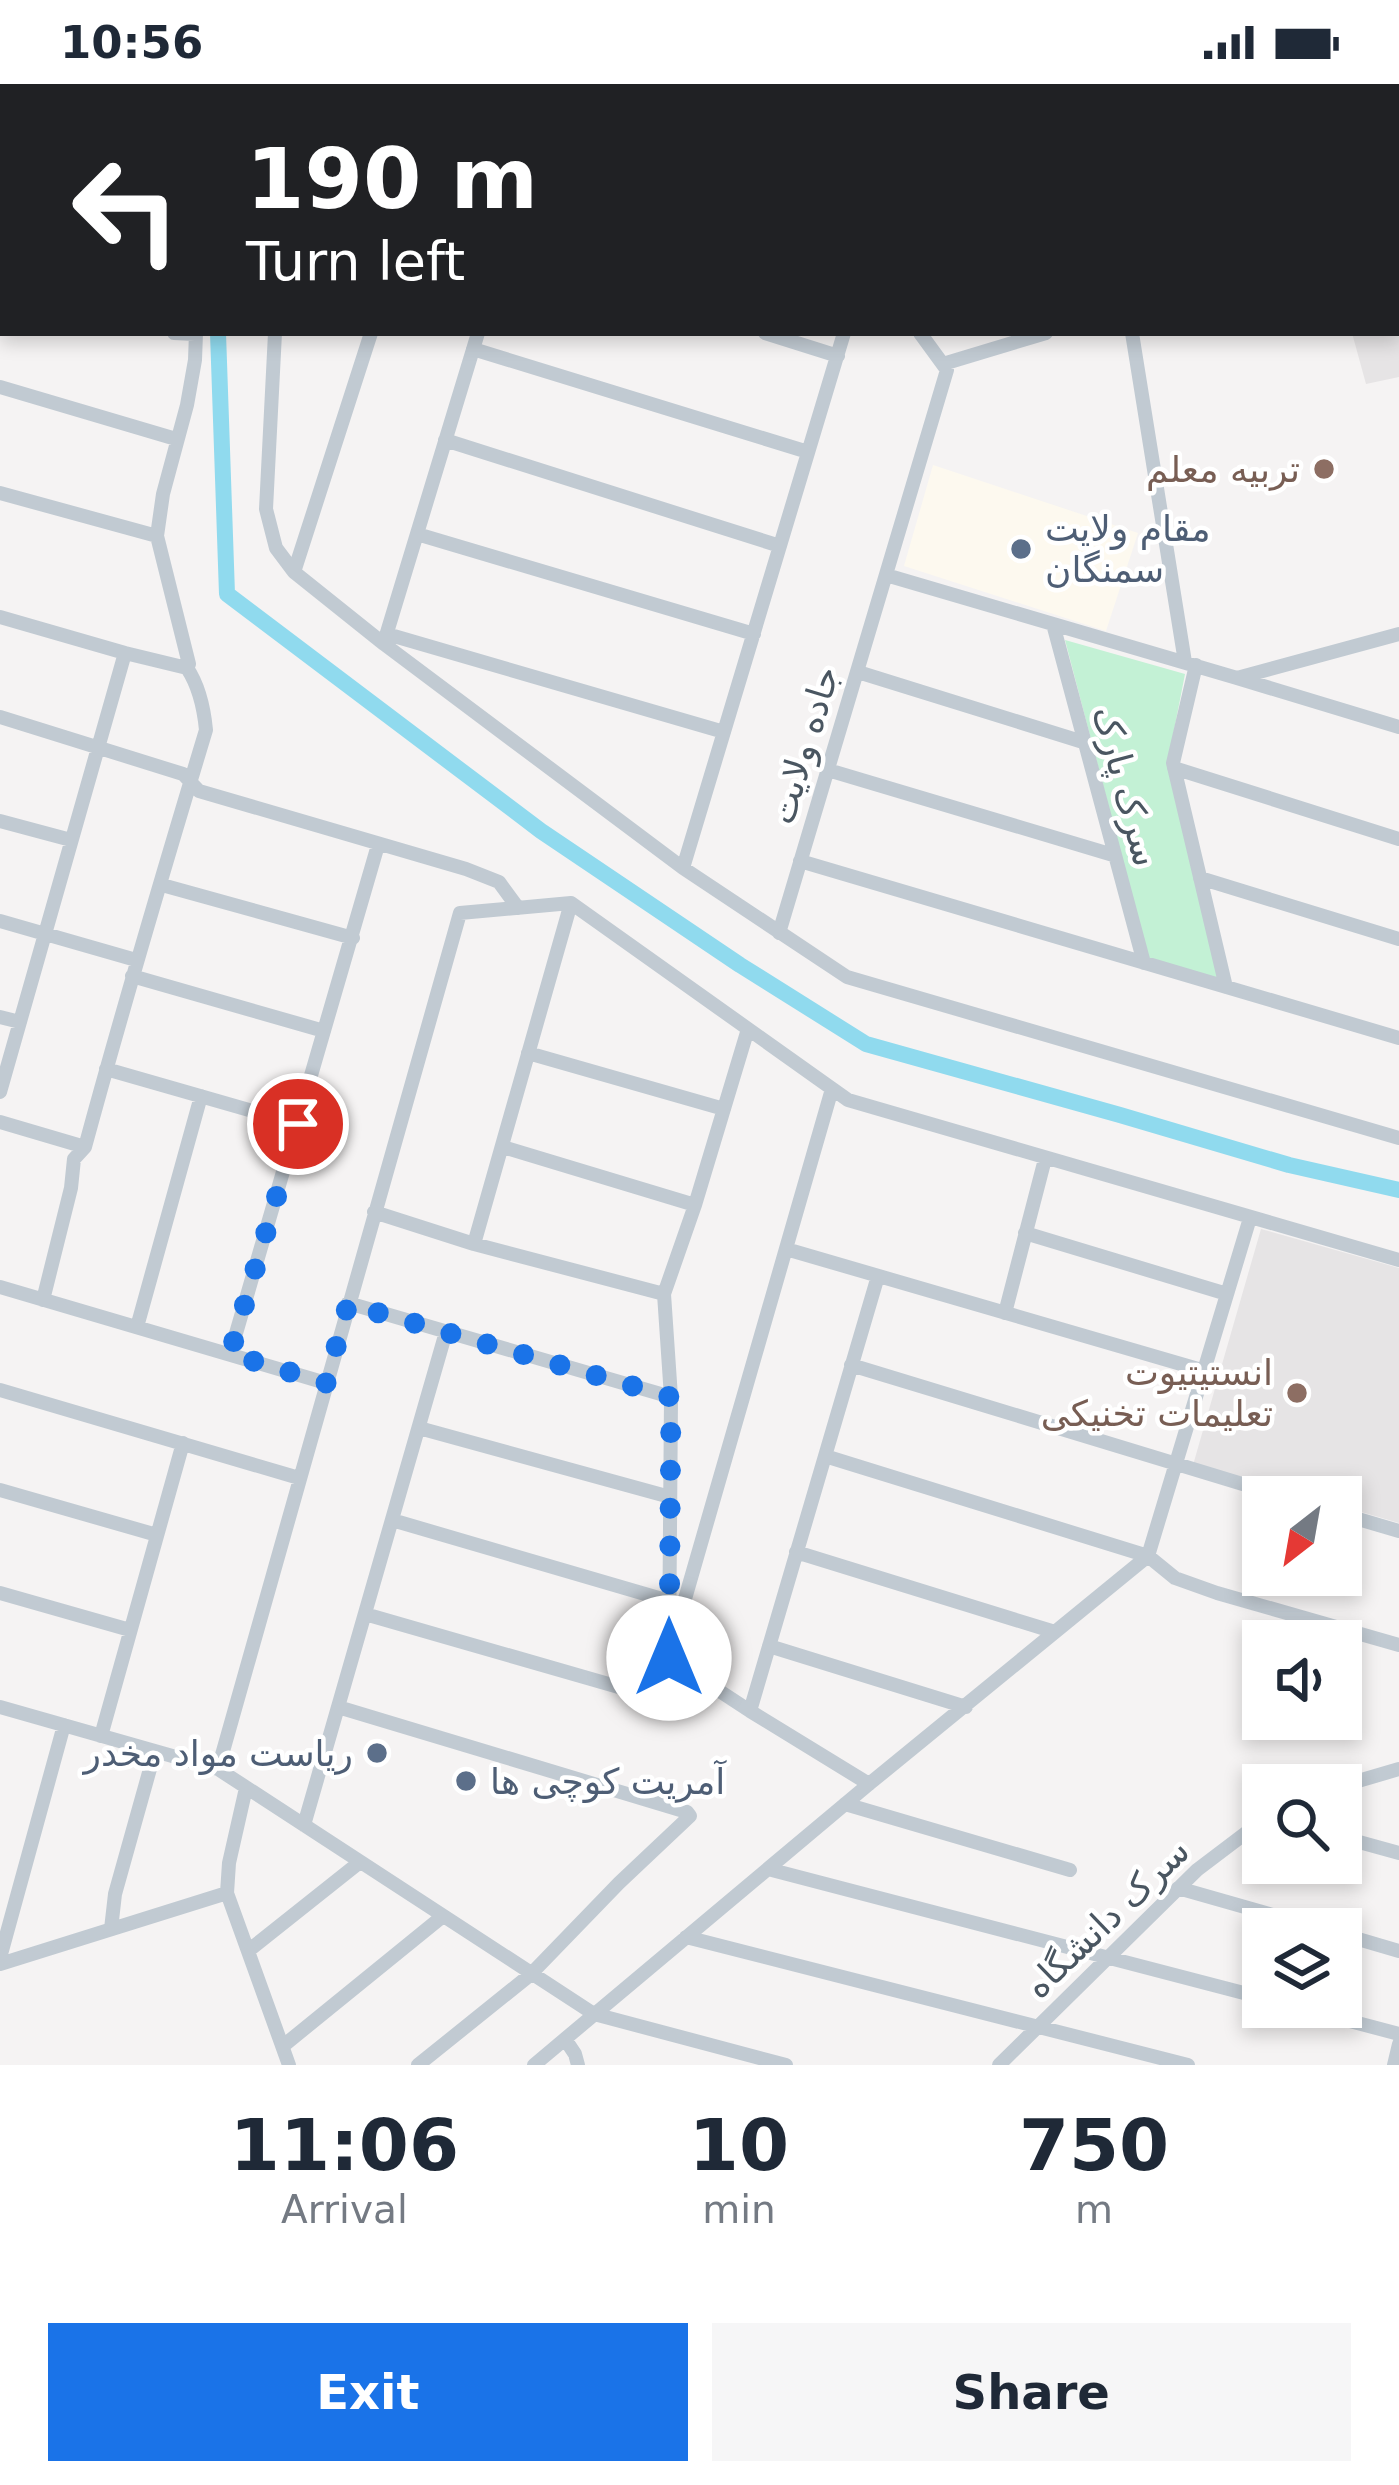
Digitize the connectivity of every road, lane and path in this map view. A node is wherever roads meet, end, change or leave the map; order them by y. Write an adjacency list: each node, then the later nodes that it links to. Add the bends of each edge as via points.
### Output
1 (195, 336): 13 (street)
2 (274, 336): 20 (street, via 266,509)
3 (370, 336): 20 (street)
4 (775, 336): 10 (street)
5 (843, 336): 10 (street)
6 (922, 336): 11 (street)
7 (1036, 336): 11 (street)
8 (1133, 336): 28 (street)
9 (475, 341): 14 (street); 15 (street)
10 (838, 356): 15 (street)
11 (943, 364): 21 (street, جاده ولایت)
12 (0, 387): 13 (street)
13 (176, 439): 18 (street)
14 (445, 440): 17 (street); 19 (street)
15 (808, 452): 19 (street)
16 (0, 493): 18 (street)
17 (417, 534): 24 (street); 26 (street)
18 (157, 536): 29 (street)
19 (780, 545): 24 (street)
20 (294, 572): 26 (street)
21 (886, 575): 23 (street); 30 (street, جاده ولایت)
22 (0, 616): 27 (street)
23 (1053, 624): 28 (street); 35 (street, سرک پارک)
24 (754, 634): 34 (street)
25 (1399, 634): 31 (street)
26 (385, 639): 34 (street); 46 (street)
27 (125, 653): 29 (street); 36 (street)
28 (1190, 664): 31 (street); 37 (street, سرک پارک)
29 (188, 668): 39 (street, via 206,730)
30 (858, 672): 35 (street); 38 (street, جاده ولایت)
31 (1237, 677): 33 (street)
32 (0, 717): 36 (street)
33 (1399, 727)
34 (724, 732): 46 (street)
35 (1083, 742): 44 (street, سرک پارک)
36 (99, 748): 39 (street); 42 (street)
37 (1174, 768): 41 (street); 47 (street, سرک پارک)
38 (827, 770): 44 (street); 45 (street, جاده ولایت)
39 (190, 783): 43 (street); 48 (street)
40 (0, 821): 42 (street)
41 (1399, 839)
42 (71, 840): 53 (street)
43 (378, 845): 50 (street, via 499,882); 54 (street)
44 (1113, 855): 57 (street, سرک پارک)
45 (800, 861): 52 (street, جاده ولایت); 57 (street)
46 (683, 868): 52 (street)
47 (1200, 878): 55 (street); 59 (street, سرک پارک)
48 (162, 885): 54 (street); 56 (street)
49 (571, 903): 50 (street); 62 (street); 65 (street)
50 (518, 908): 78 (street, via 460,914)
51 (0, 921): 53 (street)
52 (779, 933): 73 (street, via 847,977)
53 (45, 934): 56 (street); 61 (street)
54 (353, 938): 63 (street)
55 (1399, 939)
56 (136, 960): 58 (street)
57 (1144, 962): 59 (street)
58 (132, 976): 63 (street); 66 (street)
59 (1226, 987): 64 (street)
60 (0, 1016): 61 (street)
61 (20, 1022): 68 (street)
62 (748, 1029): 67 (street); 70 (street)
63 (324, 1031): 72 (street)
64 (1399, 1038)
65 (528, 1053): 70 (street); 75 (street)
66 (106, 1069): 69 (street); 74 (street)
67 (832, 1089): 76 (street); 82 (street)
68 (0, 1091)
69 (201, 1096): 72 (street); 91 (street)
70 (724, 1109): 77 (street)
71 (0, 1122): 74 (street)
72 (298, 1124): 93 (street)
73 (1399, 1138)
74 (85, 1147): 88 (street, via 74,1159)
75 (503, 1147): 77 (street); 81 (street)
76 (1046, 1159): 79 (street); 80 (street)
77 (695, 1205): 86 (street)
78 (374, 1212): 81 (street); 89 (street)
79 (1250, 1218): 83 (street); 87 (street)
80 (1025, 1233): 87 (street); 90 (street)
81 (474, 1244): 86 (street)
82 (785, 1250): 84 (street); 120 (street)
83 (1399, 1260)
84 (878, 1276): 90 (street); 94 (street)
85 (0, 1287): 88 (street)
86 (664, 1294): 98 (street)
87 (1227, 1294): 95 (street)
88 (43, 1300): 91 (street)
89 (348, 1304): 92 (street); 96 (street)
90 (1005, 1313): 95 (street)
91 (137, 1327): 93 (street)
92 (446, 1333): 98 (street); 99 (street)
93 (230, 1354): 96 (street)
94 (851, 1365): 101 (street); 102 (street)
95 (1204, 1371): 102 (street)
96 (326, 1383): 103 (street)
97 (0, 1390): 100 (street)
98 (671, 1397): 106 (street)
99 (418, 1428): 106 (street); 107 (street)
100 (183, 1443): 103 (street); 110 (street)
101 (825, 1456): 111 (street); 112 (street)
102 (1177, 1465): 104 (street); 112 (street)
103 (299, 1478): 128 (street)
104 (1242, 1484)
105 (0, 1490): 110 (street)
106 (670, 1497): 114 (street)
107 (392, 1520): 114 (street); 115 (street)
108 (1362, 1520): 109 (street)
109 (1399, 1531)
110 (157, 1535): 116 (street)
111 (796, 1552): 117 (street); 118 (street)
112 (1148, 1556): 117 (street); 119 (street, via 1196,1586)
113 (0, 1593): 116 (street)
114 (669, 1601): 120 (street)
115 (365, 1614): 120 (street, via 650,1696 658,1697); 121 (street)
116 (130, 1630): 126 (street)
117 (1055, 1632): 123 (street)
118 (769, 1646): 123 (street); 124 (street)
119 (1399, 1646)
120 (670, 1654): 124 (street)
121 (338, 1706): 134 (street); 152 (street, via 690,1816)
122 (0, 1707): 125 (street)
123 (966, 1707): 131 (street)
124 (750, 1712): 131 (street)
125 (64, 1725): 126 (street); 151 (street)
126 (101, 1736): 127 (street)
127 (155, 1751): 128 (street); 145 (street)
128 (218, 1769): 132 (street)
129 (1399, 1769): 130 (street)
130 (1362, 1780)
131 (869, 1784): 133 (street)
132 (246, 1788): 134 (street); 142 (street)
133 (845, 1804): 139 (street); 140 (street)
134 (304, 1825): 138 (street)
135 (1242, 1834): 141 (street, سرک دانشگاه)
136 (1362, 1842): 137 (street)
137 (1399, 1852)
138 (360, 1862): 144 (street); 148 (street)
139 (767, 1869): 146 (street); 150 (street)
140 (1070, 1870)
141 (1178, 1888): 143 (street); 150 (street, سرک دانشگاه)
142 (227, 1893): 145 (street); 148 (street)
143 (1248, 1908)
144 (443, 1916): 152 (street); 160 (street)
145 (111, 1929): 151 (street)
146 (686, 1937): 154 (street); 156 (street)
147 (1362, 1940): 149 (street)
148 (248, 1951): 160 (street)
149 (1399, 1951)
150 (1108, 1957): 153 (street); 156 (street, سرک دانشگاه)
151 (0, 1961)
152 (530, 1975): 154 (street); 162 (street)
153 (1242, 1992)
154 (594, 2014): 158 (street); 165 (street)
155 (1362, 2024): 157 (street)
156 (1039, 2026): 166 (street, سرک دانشگاه); 167 (street)
157 (1399, 2034)
158 (565, 2039): 163 (street); 164 (street)
159 (1399, 2044): 168 (street)
160 (283, 2046): 161 (street)
161 (290, 2065)
162 (418, 2065)
163 (534, 2065)
164 (578, 2065)
165 (786, 2065)
166 (999, 2065)
167 (1188, 2065)
168 (1394, 2065)

